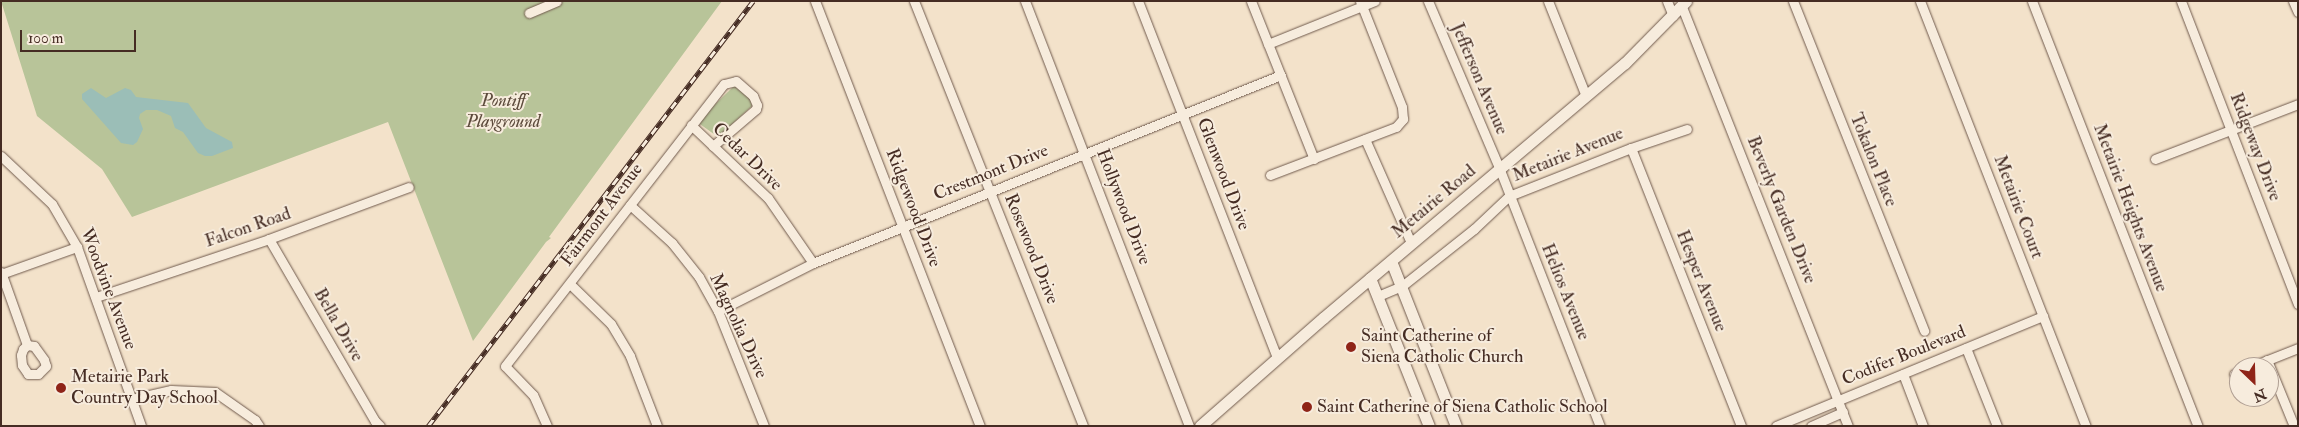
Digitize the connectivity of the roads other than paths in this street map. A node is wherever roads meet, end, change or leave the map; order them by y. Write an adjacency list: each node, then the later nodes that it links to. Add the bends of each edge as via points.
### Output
1 (557, 1): 19 (street)
2 (816, 1): 42 (street, Ridgewood Drive)
3 (914, 1): 39 (street, Rosewood Drive)
4 (1025, 1): 32 (street, Hollywood Drive)
5 (1138, 1): 25 (street, Glenwood Drive)
6 (1251, 1): 21 (street)
7 (1374, 1): 16 (street)
8 (1428, 1): 36 (street, Jefferson Avenue)
9 (1548, 1): 23 (street)
10 (1667, 1): 20 (street)
11 (1793, 1): 57 (street, Tokalon Place)
12 (1920, 1): 56 (street, Metairie Court)
13 (2032, 1): 88 (street, Metairie Heights Avenue)
14 (2181, 1): 28 (street, Ridgeway Drive)
15 (2293, 1): 18 (street)
16 (1361, 4): 21 (street); 29 (street, via 1402,107 1403,119 1396,127)
17 (1684, 4): 20 (main road, Metairie Road); 66 (street, Beverly Garden Drive)
18 (2298, 12)
19 (529, 13)
20 (1673, 16): 23 (main road, Metairie Road)
21 (1268, 44): 22 (street)
22 (1281, 75): 25 (street, Crestmont Drive); 34 (street)
23 (1586, 96): 36 (main road, Metairie Road)
24 (2298, 104): 28 (street)
25 (1182, 114): 32 (street, Crestmont Drive); 62 (street, Glenwood Drive)
26 (691, 125): 30 (street, Cedar Drive); 30 (street, Fairmont Avenue, via 724,84 736,81 753,96 756,109); 41 (street, Fairmont Avenue)
27 (1687, 128): 31 (street, Metairie Avenue)
28 (2232, 131): 35 (street); 54 (street, Ridgeway Drive)
29 (1365, 139): 34 (street); 44 (street)
30 (713, 146): 47 (street, Cedar Drive, via 768,198)
31 (1631, 148): 40 (street, Metairie Avenue); 81 (street, Hesper Avenue)
32 (1085, 153): 39 (street, Crestmont Drive); 76 (street, Hollywood Drive)
33 (1, 156): 45 (street, Woodvine Avenue, via 52,204)
34 (1314, 159): 37 (street)
35 (2155, 159)
36 (1500, 170): 40 (street, Helios Avenue); 44 (main road, Metairie Road)
37 (1270, 175)
38 (409, 187): 43 (street, Falcon Road)
39 (990, 191): 42 (street, Crestmont Drive); 75 (street, Rosewood Drive)
40 (1509, 196): 51 (street, Metairie Avenue, via 1474,229); 80 (street, Helios Avenue)
41 (630, 204): 50 (street, Fairmont Avenue); 55 (street, Magnolia Drive, via 682,254)
42 (902, 226): 47 (street, Crestmont Drive); 74 (street, Ridgewood Drive)
43 (269, 239): 53 (street, Falcon Road); 70 (street, Bella Drive)
44 (1411, 243): 46 (main road, Metairie Road)
45 (77, 247): 48 (street); 53 (street, Woodvine Avenue)
46 (1391, 261): 49 (main road, Metairie Road); 51 (main road)
47 (813, 262): 55 (street, Crestmont Drive)
48 (1, 274): 58 (street)
49 (1370, 278): 52 (main road); 62 (main road, Metairie Road)
50 (570, 284): 71 (street, Fairmont Avenue, via 506,366 533,395); 72 (street, via 611,324 630,356)
51 (1402, 286): 52 (street, Metairie Avenue); 79 (main road)
52 (1378, 296): 78 (main road)
53 (96, 297): 65 (street, Woodvine Avenue)
54 (2298, 304)
55 (718, 311): 73 (street, Magnolia Drive)
56 (2043, 316): 59 (street, Codifer Boulevard); 87 (street, Metairie Court)
57 (1924, 331)
58 (28, 346)
59 (1966, 348): 63 (street, Codifer Boulevard); 86 (street)
60 (2298, 348): 61 (street)
61 (2276, 357)
62 (1277, 358): 77 (main road, Metairie Road)
63 (1903, 374): 66 (street, Codifer Boulevard); 85 (street)
64 (2279, 388): 89 (street)
65 (132, 398): 68 (street, Woodvine Avenue); 69 (street, via 171,390 215,392)
66 (1838, 400): 67 (street, Beverly Garden Drive); 82 (street, Codifer Boulevard)
67 (1843, 412): 83 (street, Codifer Boulevard); 84 (street, Beverly Garden Drive)
68 (141, 426)
69 (259, 426)
70 (380, 426)
71 (547, 426)
72 (658, 426)
73 (764, 426)
74 (980, 426)
75 (1083, 426)
76 (1189, 426)
77 (1200, 426)
78 (1429, 426)
79 (1456, 426)
80 (1600, 426)
81 (1741, 426)
82 (1776, 426)
83 (1811, 426)
84 (1848, 426)
85 (1923, 426)
86 (1996, 426)
87 (2086, 426)
88 (2198, 426)
89 (2294, 426)

